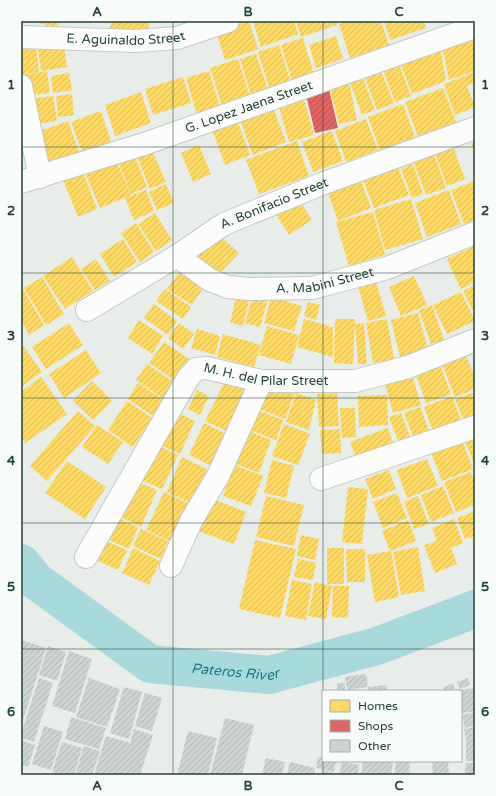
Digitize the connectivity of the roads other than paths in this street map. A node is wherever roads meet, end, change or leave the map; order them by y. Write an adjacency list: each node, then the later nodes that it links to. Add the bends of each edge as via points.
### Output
1 (228, 21): 3 (street, E. Aguinaldo Street, via 177,38 136,41)
2 (475, 27): 7 (street, G. Lopez Jaena Street, via 144,144)
3 (64, 30): 4 (street, E. Aguinaldo Street)
4 (21, 38)
5 (21, 86): 7 (street)
6 (475, 128): 9 (street, A. Bonifacio Street, via 324,183 224,224)
7 (30, 180)
8 (475, 233): 9 (street, A. Mabini Street, via 387,268 312,288 228,287 210,280)
9 (177, 256): 10 (street, A. Bonifacio Street)
10 (87, 310)
11 (473, 345): 12 (street, M. H. del Pilar Street, via 408,367 355,381)
12 (261, 381): 15 (street, M. H. del Pilar Street, via 207,368 196,369 188,378); 16 (street, via 218,476 191,521)
13 (475, 427): 14 (street)
14 (321, 479)
15 (86, 557)
16 (171, 566)

